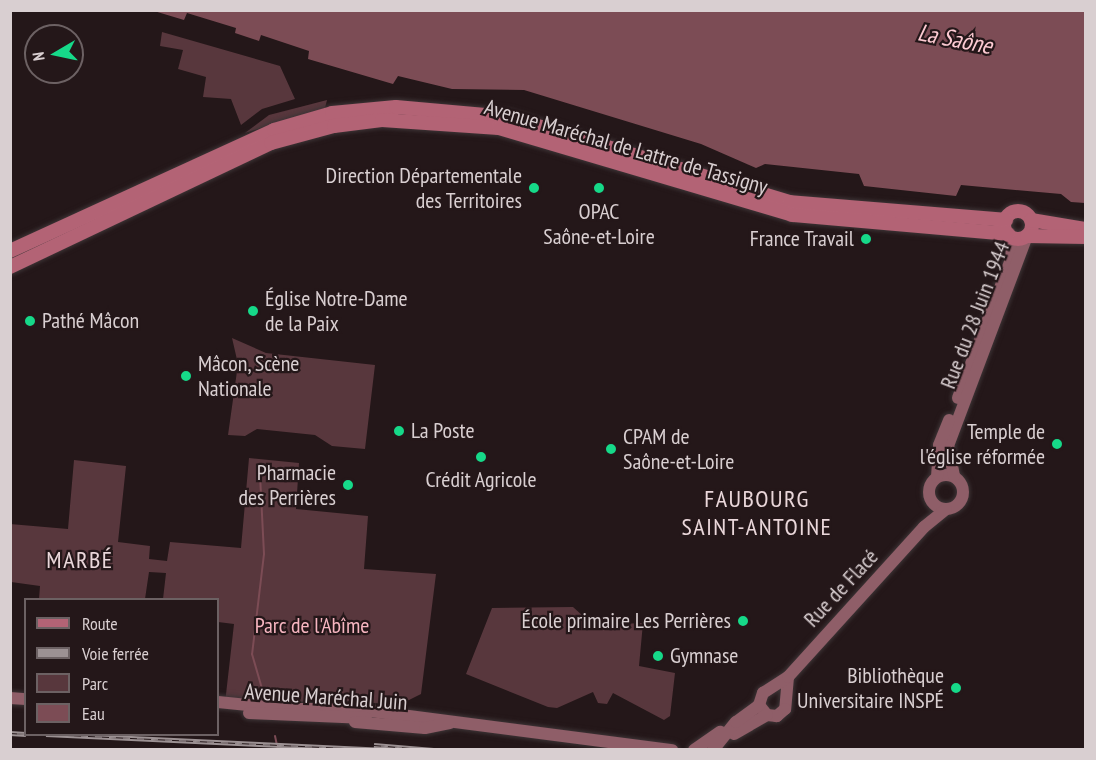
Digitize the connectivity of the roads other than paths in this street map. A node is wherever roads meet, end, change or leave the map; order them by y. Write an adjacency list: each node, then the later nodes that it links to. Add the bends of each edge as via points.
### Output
1 (1031, 220): 2 (main road); 3 (main road); 3 (main road, via 1016,212)
2 (1086, 228)
3 (1016, 233): 4 (main road); 5 (main road, Avenue Maréchal de Lattre de Tassigny, via 789,202 508,117 396,107 332,113 274,130); 6 (main road, Avenue Maréchal de Lattre de Tassigny, via 792,215 499,129 382,120 334,126 271,143); 7 (main road, Rue du 28 Juin 1944, via 948,446); 8 (main road, Rue du 28 Juin 1944, via 1011,259 939,445)
4 (1086, 237)
5 (10, 250)
6 (10, 267)
7 (954, 476): 8 (main road); 10 (main road, via 963,494 957,505)
8 (937, 477): 9 (main road, via 929,490)
9 (933, 502): 10 (main road); 11 (main road, Rue de Flacé)
10 (946, 509): 11 (main road, Rue de Flacé)
11 (924, 527): 12 (main road, Rue de Flacé)
12 (788, 676): 13 (main road, Rue de Flacé); 14 (main road)
13 (774, 689): 14 (main road); 17 (main road, Rue de Flacé, via 763,693)
14 (785, 696): 17 (main road, Rue de Flacé, via 784,711)
15 (219, 702): 19 (main road, Avenue Maréchal Juin, via 288,710 355,709)
16 (219, 710): 18 (main road, Avenue Maréchal Juin)
17 (763, 710): 20 (main road, Rue de Flacé); 25 (main road, Rue de Flacé)
18 (340, 719): 19 (main road, Avenue Maréchal Juin, via 422,724); 21 (main road, via 425,729)
19 (429, 719): 21 (main road)
20 (736, 722): 23 (main road, Rue de Flacé); 24 (main road, Rue de Flacé)
21 (451, 723): 22 (main road)
22 (672, 750)
23 (694, 750)
24 (713, 750)
25 (718, 750)

